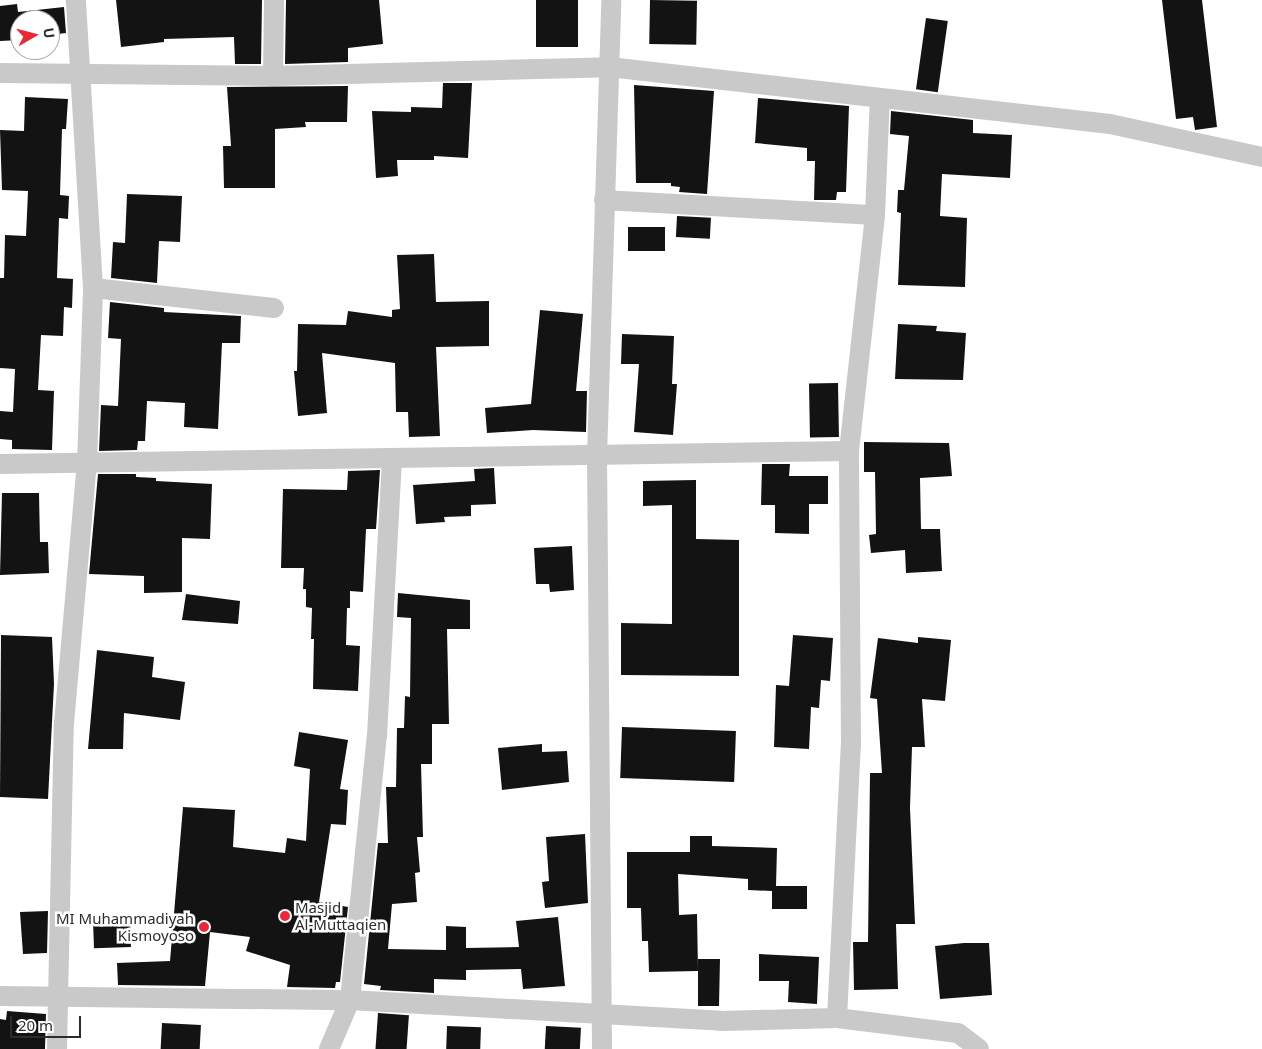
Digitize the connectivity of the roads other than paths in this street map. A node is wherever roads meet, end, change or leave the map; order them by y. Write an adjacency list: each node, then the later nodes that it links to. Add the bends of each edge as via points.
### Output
1 (76, 0): 5 (street)
2 (274, 0): 7 (street)
3 (611, 0): 4 (street)
4 (610, 67): 7 (street); 8 (street); 10 (street)
5 (78, 72): 6 (street); 7 (street); 12 (street)
6 (0, 73)
7 (273, 76)
8 (880, 98): 9 (street, via 1110,124); 11 (street)
9 (1262, 157)
10 (604, 200): 11 (street); 15 (street)
11 (875, 216): 14 (street)
12 (92, 288): 13 (street); 17 (street)
13 (274, 308)
14 (849, 451): 15 (street); 23 (street, via 851,746)
15 (597, 457): 16 (street); 22 (street)
16 (392, 460): 17 (street); 21 (street, via 376,736)
17 (87, 463): 18 (street); 20 (street, via 64,724)
18 (0, 464)
19 (0, 996): 20 (street)
20 (61, 998): 21 (street); 24 (street)
21 (350, 1000): 22 (street); 25 (street)
22 (601, 1016): 23 (street, via 721,1021); 26 (street)
23 (837, 1018): 27 (street, via 958,1033)
24 (57, 1049)
25 (329, 1049)
26 (602, 1049)
27 (979, 1049)

